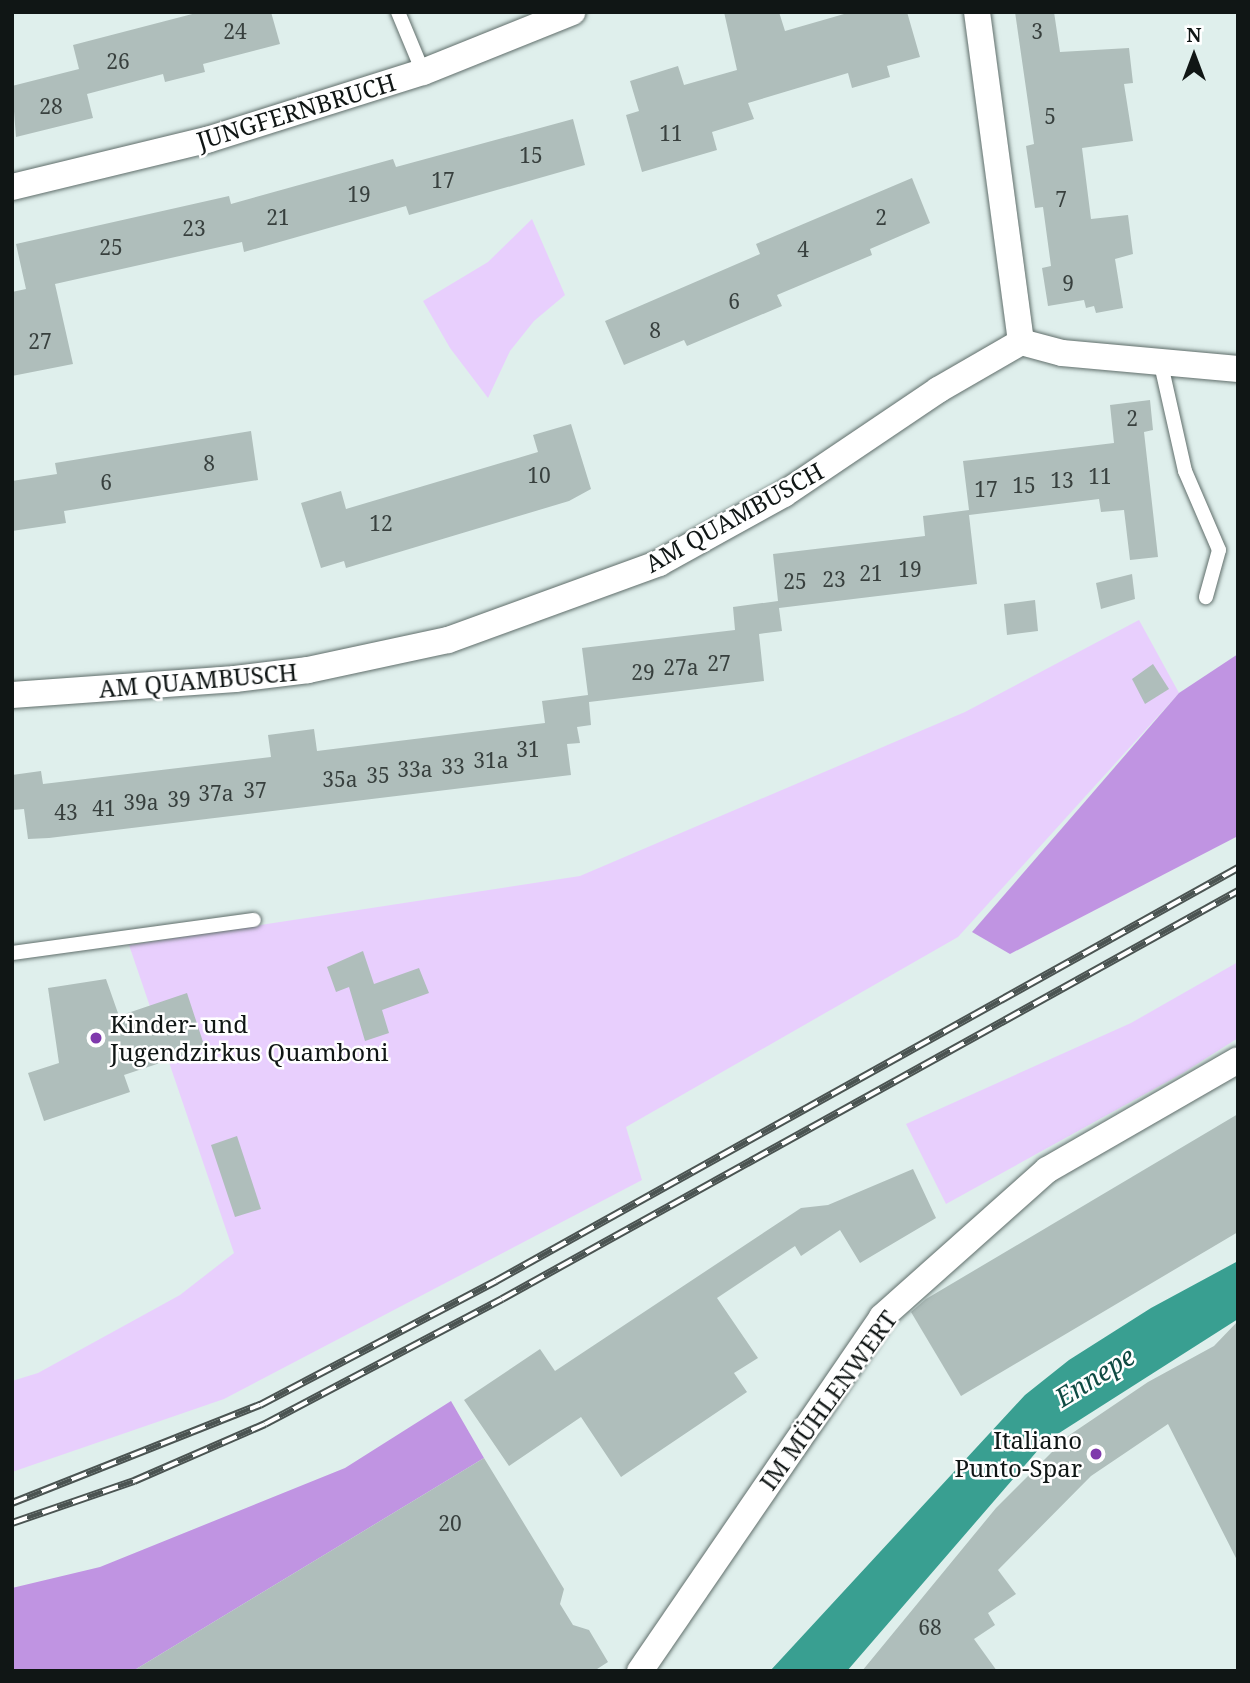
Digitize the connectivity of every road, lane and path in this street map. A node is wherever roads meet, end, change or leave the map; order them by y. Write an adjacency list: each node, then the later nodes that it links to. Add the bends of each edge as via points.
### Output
1 (398, 12): 4 (lane)
2 (572, 12): 4 (street, JUNGFERNBRUCH)
3 (976, 12): 6 (street)
4 (423, 72): 5 (street, JUNGFERNBRUCH, via 207,140)
5 (12, 187)
6 (1021, 342): 7 (street, via 1062,353); 10 (street, AM QUAMBUSCH, via 938,390 784,494 659,563 448,640 308,670)
7 (1160, 360): 8 (street); 9 (lane, via 1185,471 1219,550)
8 (1238, 369)
9 (1206, 597)
10 (12, 695)
11 (254, 920): 12 (lane)
12 (12, 953)
13 (1238, 1060): 14 (street, IM MÜHLENWERT, via 1047,1170 882,1317)
14 (640, 1671)

